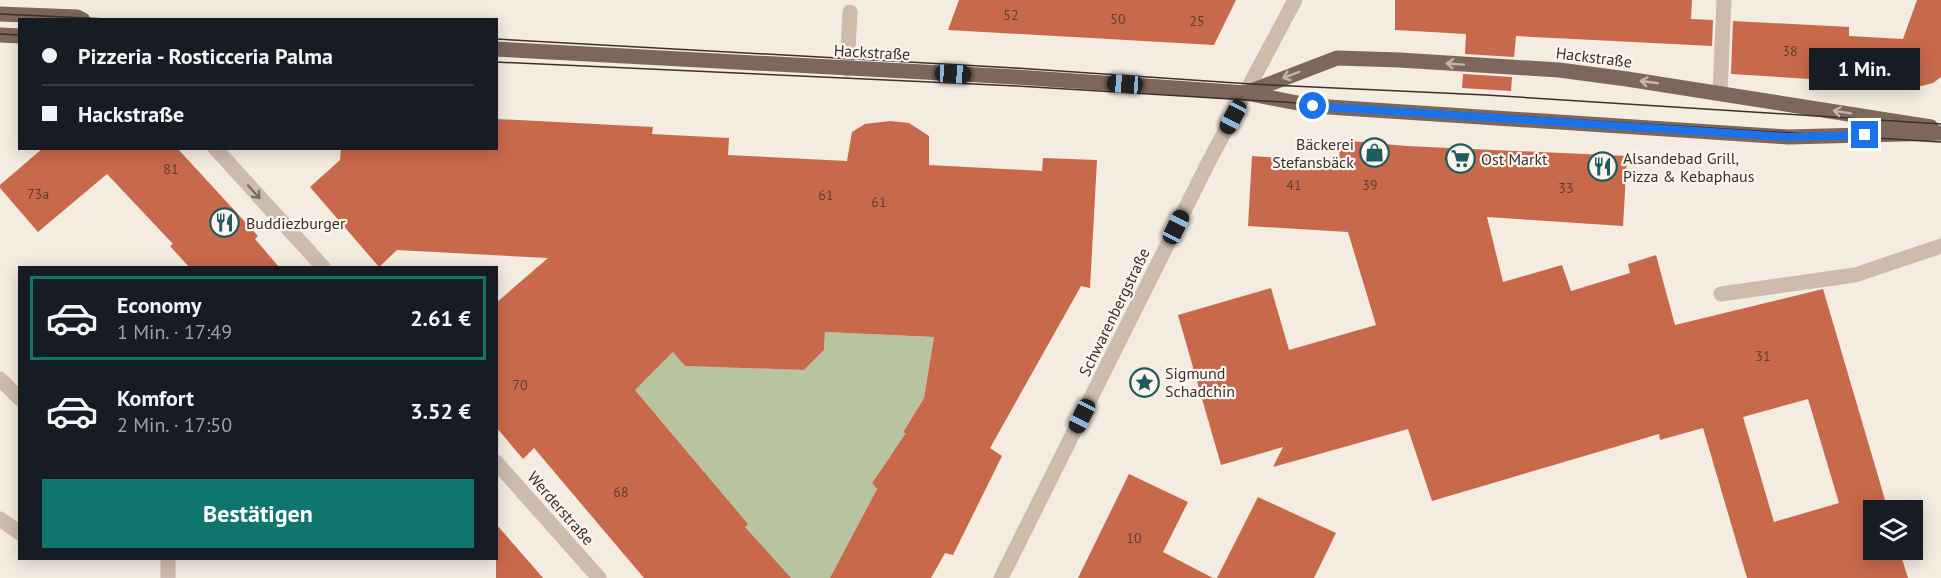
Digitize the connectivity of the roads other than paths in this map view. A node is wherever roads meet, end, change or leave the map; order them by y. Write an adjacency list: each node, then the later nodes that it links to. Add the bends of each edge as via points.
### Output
1 (1295, 0): 10 (street, Schwarenbergstraße)
2 (1724, 0): 11 (street)
3 (850, 12): 9 (street)
4 (0, 14): 5 (main road)
5 (79, 18)
6 (0, 35): 7 (main road)
7 (18, 36)
8 (498, 49): 9 (main road, Hackstraße)
9 (847, 69): 10 (main road, Hackstraße)
10 (1246, 93): 11 (main road, Hackstraße, one-way to 10, via 1559,70 1337,58); 13 (main road, Hackstraße, via 1313,106 1788,137); 26 (street, Schwarenbergstraße)
11 (1720, 93): 12 (main road, Hackstraße, one-way to 11)
12 (1941, 129)
13 (1941, 133)
14 (217, 150): 16 (street, one-way to 16)
15 (1941, 246): 17 (street, via 1855,275)
16 (322, 266)
17 (1722, 294)
18 (0, 379): 19 (street)
19 (18, 397)
20 (498, 464): 25 (street, Werderstraße)
21 (0, 519): 22 (street)
22 (18, 532)
23 (168, 560): 24 (street)
24 (168, 578)
25 (598, 578)
26 (1002, 578)

